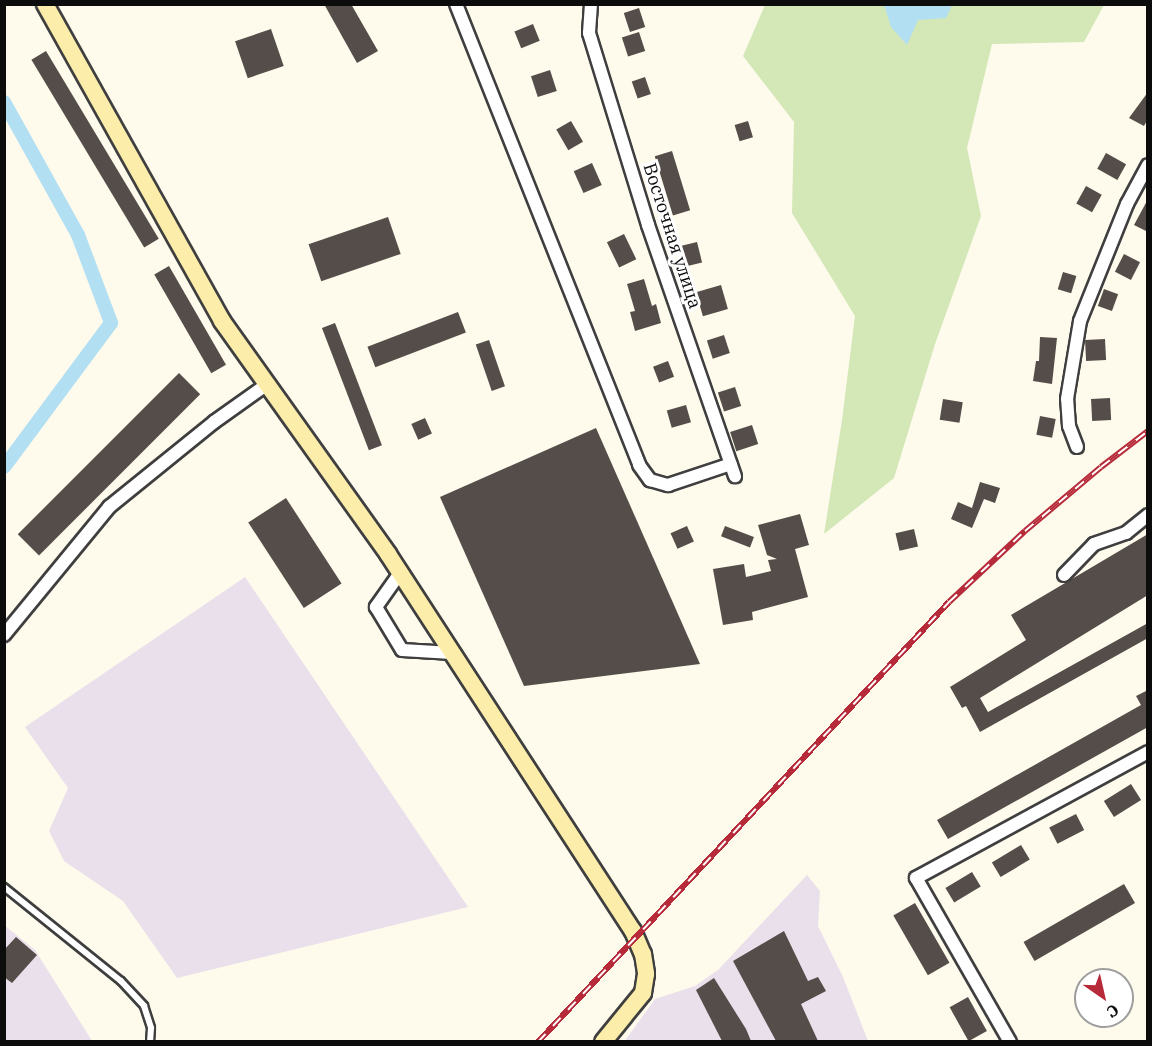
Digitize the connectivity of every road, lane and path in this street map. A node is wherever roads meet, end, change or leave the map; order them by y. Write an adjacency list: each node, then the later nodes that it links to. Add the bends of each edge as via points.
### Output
1 (45, 4): 5 (main road, via 222,321)
2 (456, 4): 3 (street, Восточная улица, via 639,465 650,480 668,485 733,470 648,225 589,33)
3 (591, 4)
4 (1148, 165): 6 (street, via 1127,204 1080,321 1067,399 1069,426)
5 (266, 385): 8 (main road); 10 (street, via 109,507)
6 (1077, 447)
7 (1148, 515): 9 (street, via 1126,533 1094,544)
8 (400, 573): 11 (main road); 11 (street, via 375,607 402,650)
9 (1064, 575)
10 (4, 636)
11 (452, 653): 15 (main road, via 633,931 644,954 643,993)
12 (1148, 752): 16 (street, via 916,878)
13 (4, 887): 14 (lane, via 129,990 144,1006 151,1028)
14 (150, 1041)
15 (603, 1041)
16 (1010, 1041)

